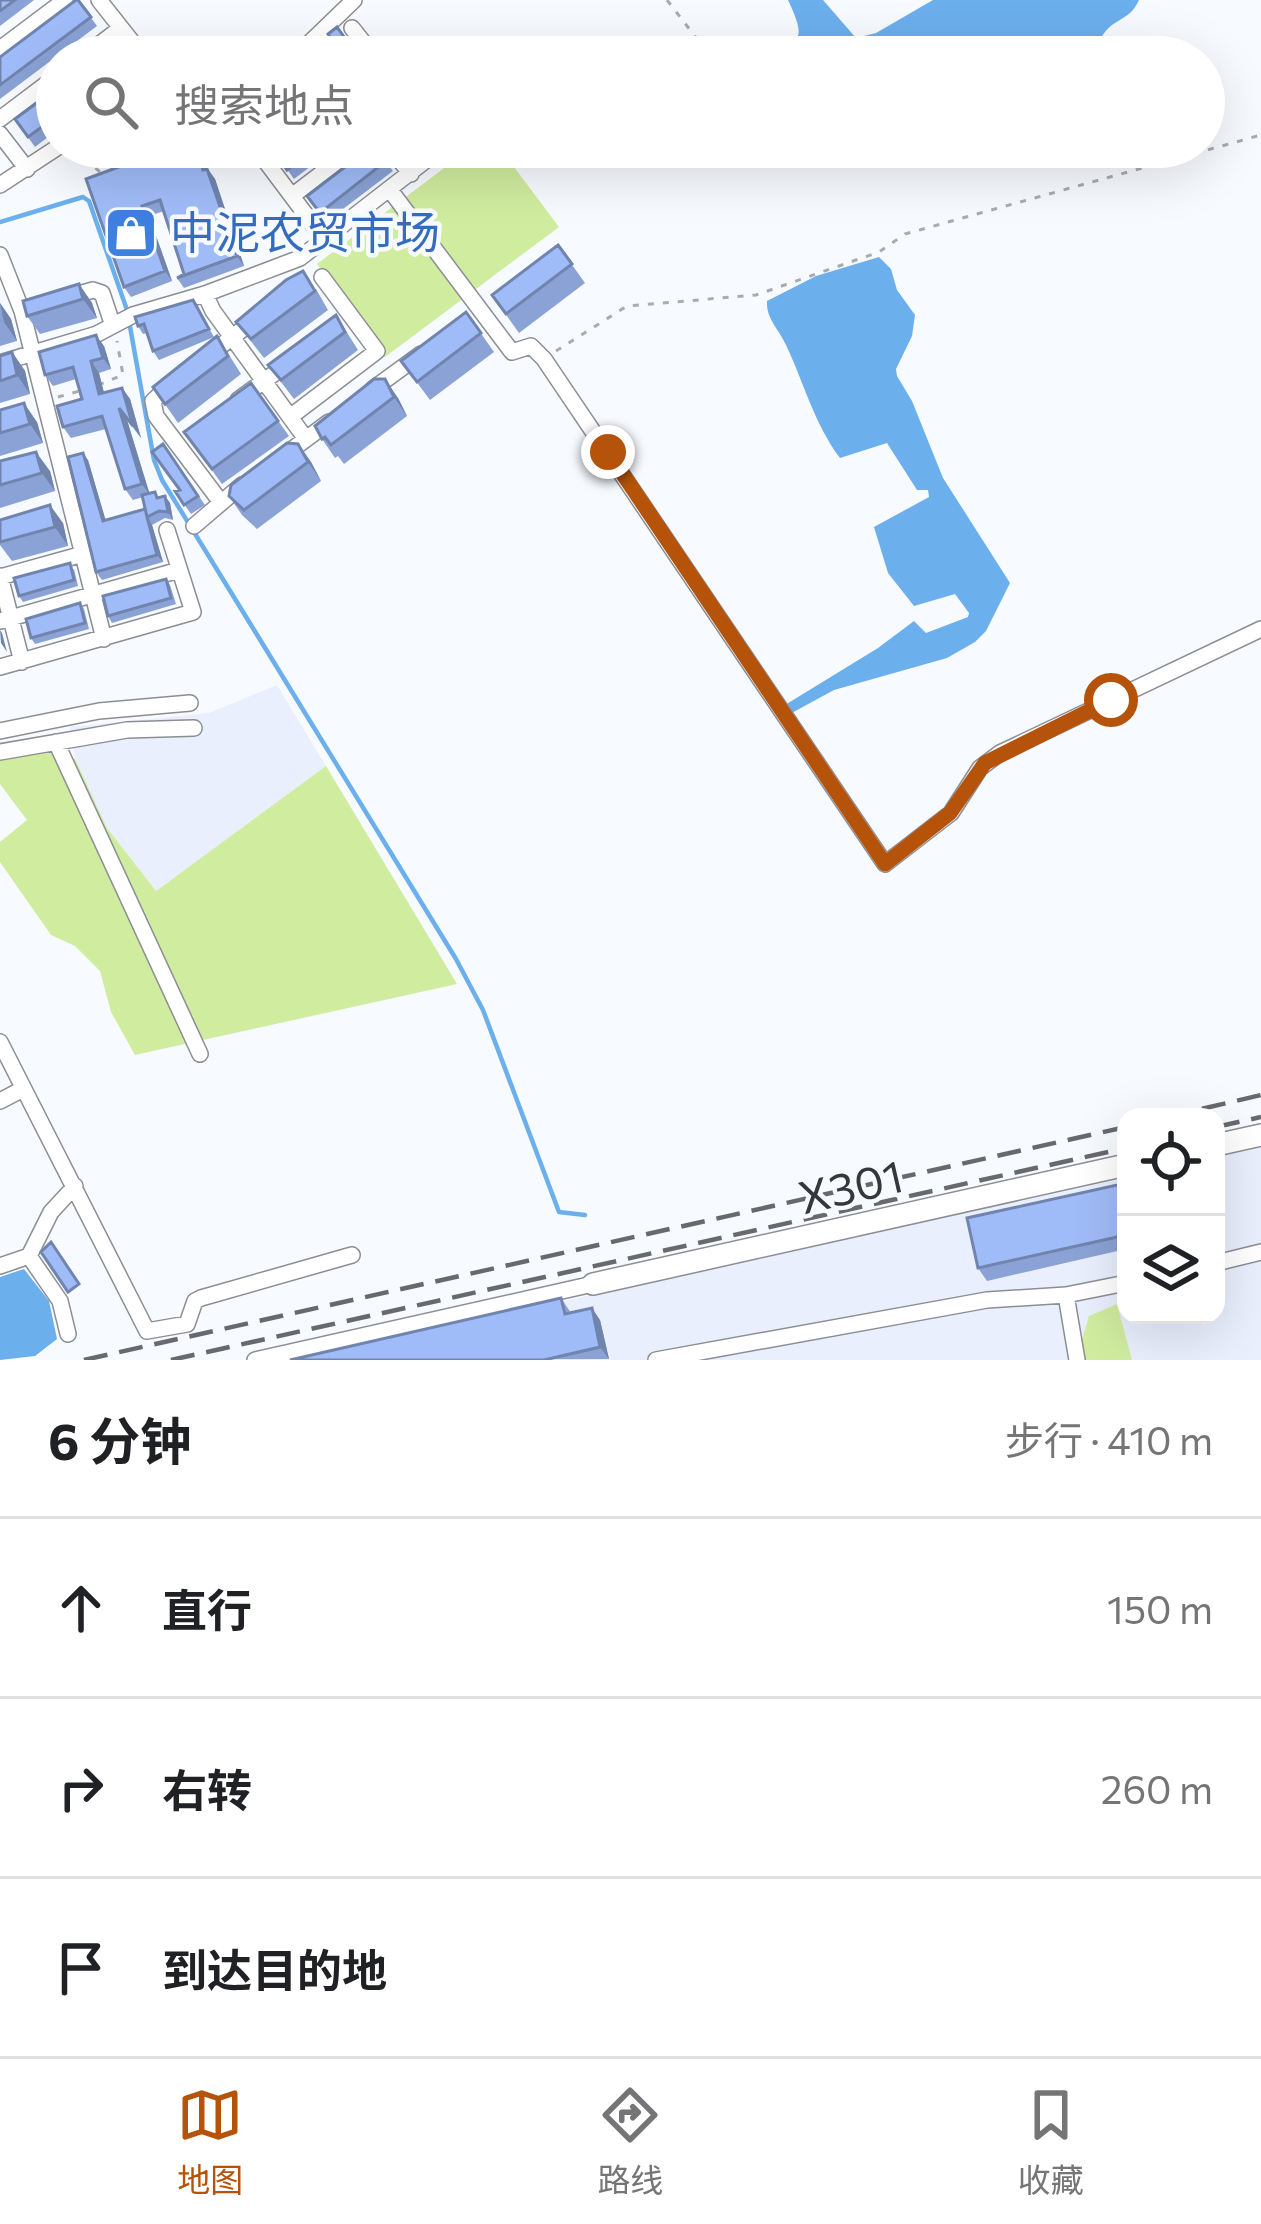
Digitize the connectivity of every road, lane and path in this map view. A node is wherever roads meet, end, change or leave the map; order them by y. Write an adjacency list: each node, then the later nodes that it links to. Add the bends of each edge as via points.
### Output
1 (65, 0): 12 (street)
2 (99, 0): 5 (street)
3 (354, 0): 9 (street)
4 (667, 0): 11 (path)
5 (121, 28): 7 (street); 8 (street)
6 (352, 28): 10 (street)
7 (111, 36)
8 (127, 36)
9 (317, 36)
10 (358, 36)
11 (694, 36)
12 (0, 49)
13 (36, 92): 14 (street)
14 (0, 119)
15 (0, 134): 25 (street)
16 (1261, 135): 17 (path)
17 (1225, 145)
18 (36, 163): 25 (street)
19 (93, 168): 27 (path)
20 (274, 168): 30 (street)
21 (329, 168): 30 (street)
22 (406, 168): 26 (street)
23 (420, 168): 26 (street)
24 (1142, 168): 48 (path, via 905,234 756,295 627,306)
25 (27, 169): 28 (street)
26 (411, 175): 29 (street)
27 (113, 178)
28 (0, 185)
29 (390, 190): 31 (street); 39 (street)
30 (292, 196): 31 (street)
31 (324, 239): 34 (street, via 284,265)
32 (0, 256): 36 (street)
33 (322, 277): 40 (street)
34 (205, 294): 41 (street); 44 (street)
35 (499, 298): 39 (street)
36 (20, 306): 37 (street); 41 (street, via 93,290); 46 (street)
37 (0, 307)
38 (269, 310): 44 (street)
39 (482, 311): 42 (street); 48 (street, via 512,352 531,346)
40 (351, 316): 43 (street); 58 (street, via 377,351)
41 (122, 320): 46 (street); 54 (path, via 123,375)
42 (465, 323)
43 (334, 329)
44 (231, 338): 49 (street); 52 (street)
45 (430, 347): 53 (street)
46 (33, 353): 50 (street); 54 (street)
47 (299, 356): 52 (street)
48 (544, 358): 76 (street, via 885,864 950,813 1000,753)
49 (201, 361)
50 (0, 363)
51 (186, 373): 61 (street, via 153,401)
52 (263, 382): 55 (street); 58 (street)
53 (360, 399)
54 (45, 404): 57 (street); 62 (street)
55 (229, 407)
56 (342, 412): 60 (street)
57 (23, 413)
58 (290, 417): 60 (street)
59 (195, 433): 61 (street)
60 (306, 439): 64 (street)
61 (178, 445): 66 (street)
62 (58, 456): 63 (street); 67 (street)
63 (39, 461)
64 (272, 464)
65 (254, 476): 66 (street)
66 (220, 501): 69 (street)
67 (70, 506): 68 (street); 71 (street)
68 (53, 511)
69 (194, 526)
70 (167, 530): 72 (street)
71 (83, 554): 73 (street); 74 (street)
72 (179, 570): 74 (street); 77 (street, via 193,612)
73 (0, 577): 75 (street)
74 (93, 596): 75 (street); 77 (street)
75 (6, 620): 78 (street)
76 (1261, 629)
77 (104, 639): 78 (street)
78 (22, 662): 79 (street)
79 (0, 668)
80 (190, 703): 82 (street)
81 (194, 728): 83 (street)
82 (0, 731)
83 (56, 742): 84 (street); 86 (street)
84 (0, 752)
85 (0, 1042): 87 (street)
86 (200, 1054)
87 (23, 1089): 88 (street); 92 (street)
88 (0, 1101)
89 (1261, 1135): 90 (main road)
90 (1225, 1143)
91 (1117, 1168): 98 (main road, X301 / X301)
92 (75, 1186): 94 (street, via 147,1331 187,1324 201,1298); 95 (street)
93 (1261, 1252): 96 (street)
94 (352, 1255)
95 (29, 1256): 97 (street); 101 (street, via 60,1301)
96 (1225, 1261)
97 (0, 1266)
98 (593, 1284): 102 (street)
99 (1117, 1285): 100 (street)
100 (1066, 1295): 103 (street, via 987,1300); 104 (street)
101 (68, 1334)
102 (254, 1360)
103 (656, 1360)
104 (1077, 1360)

